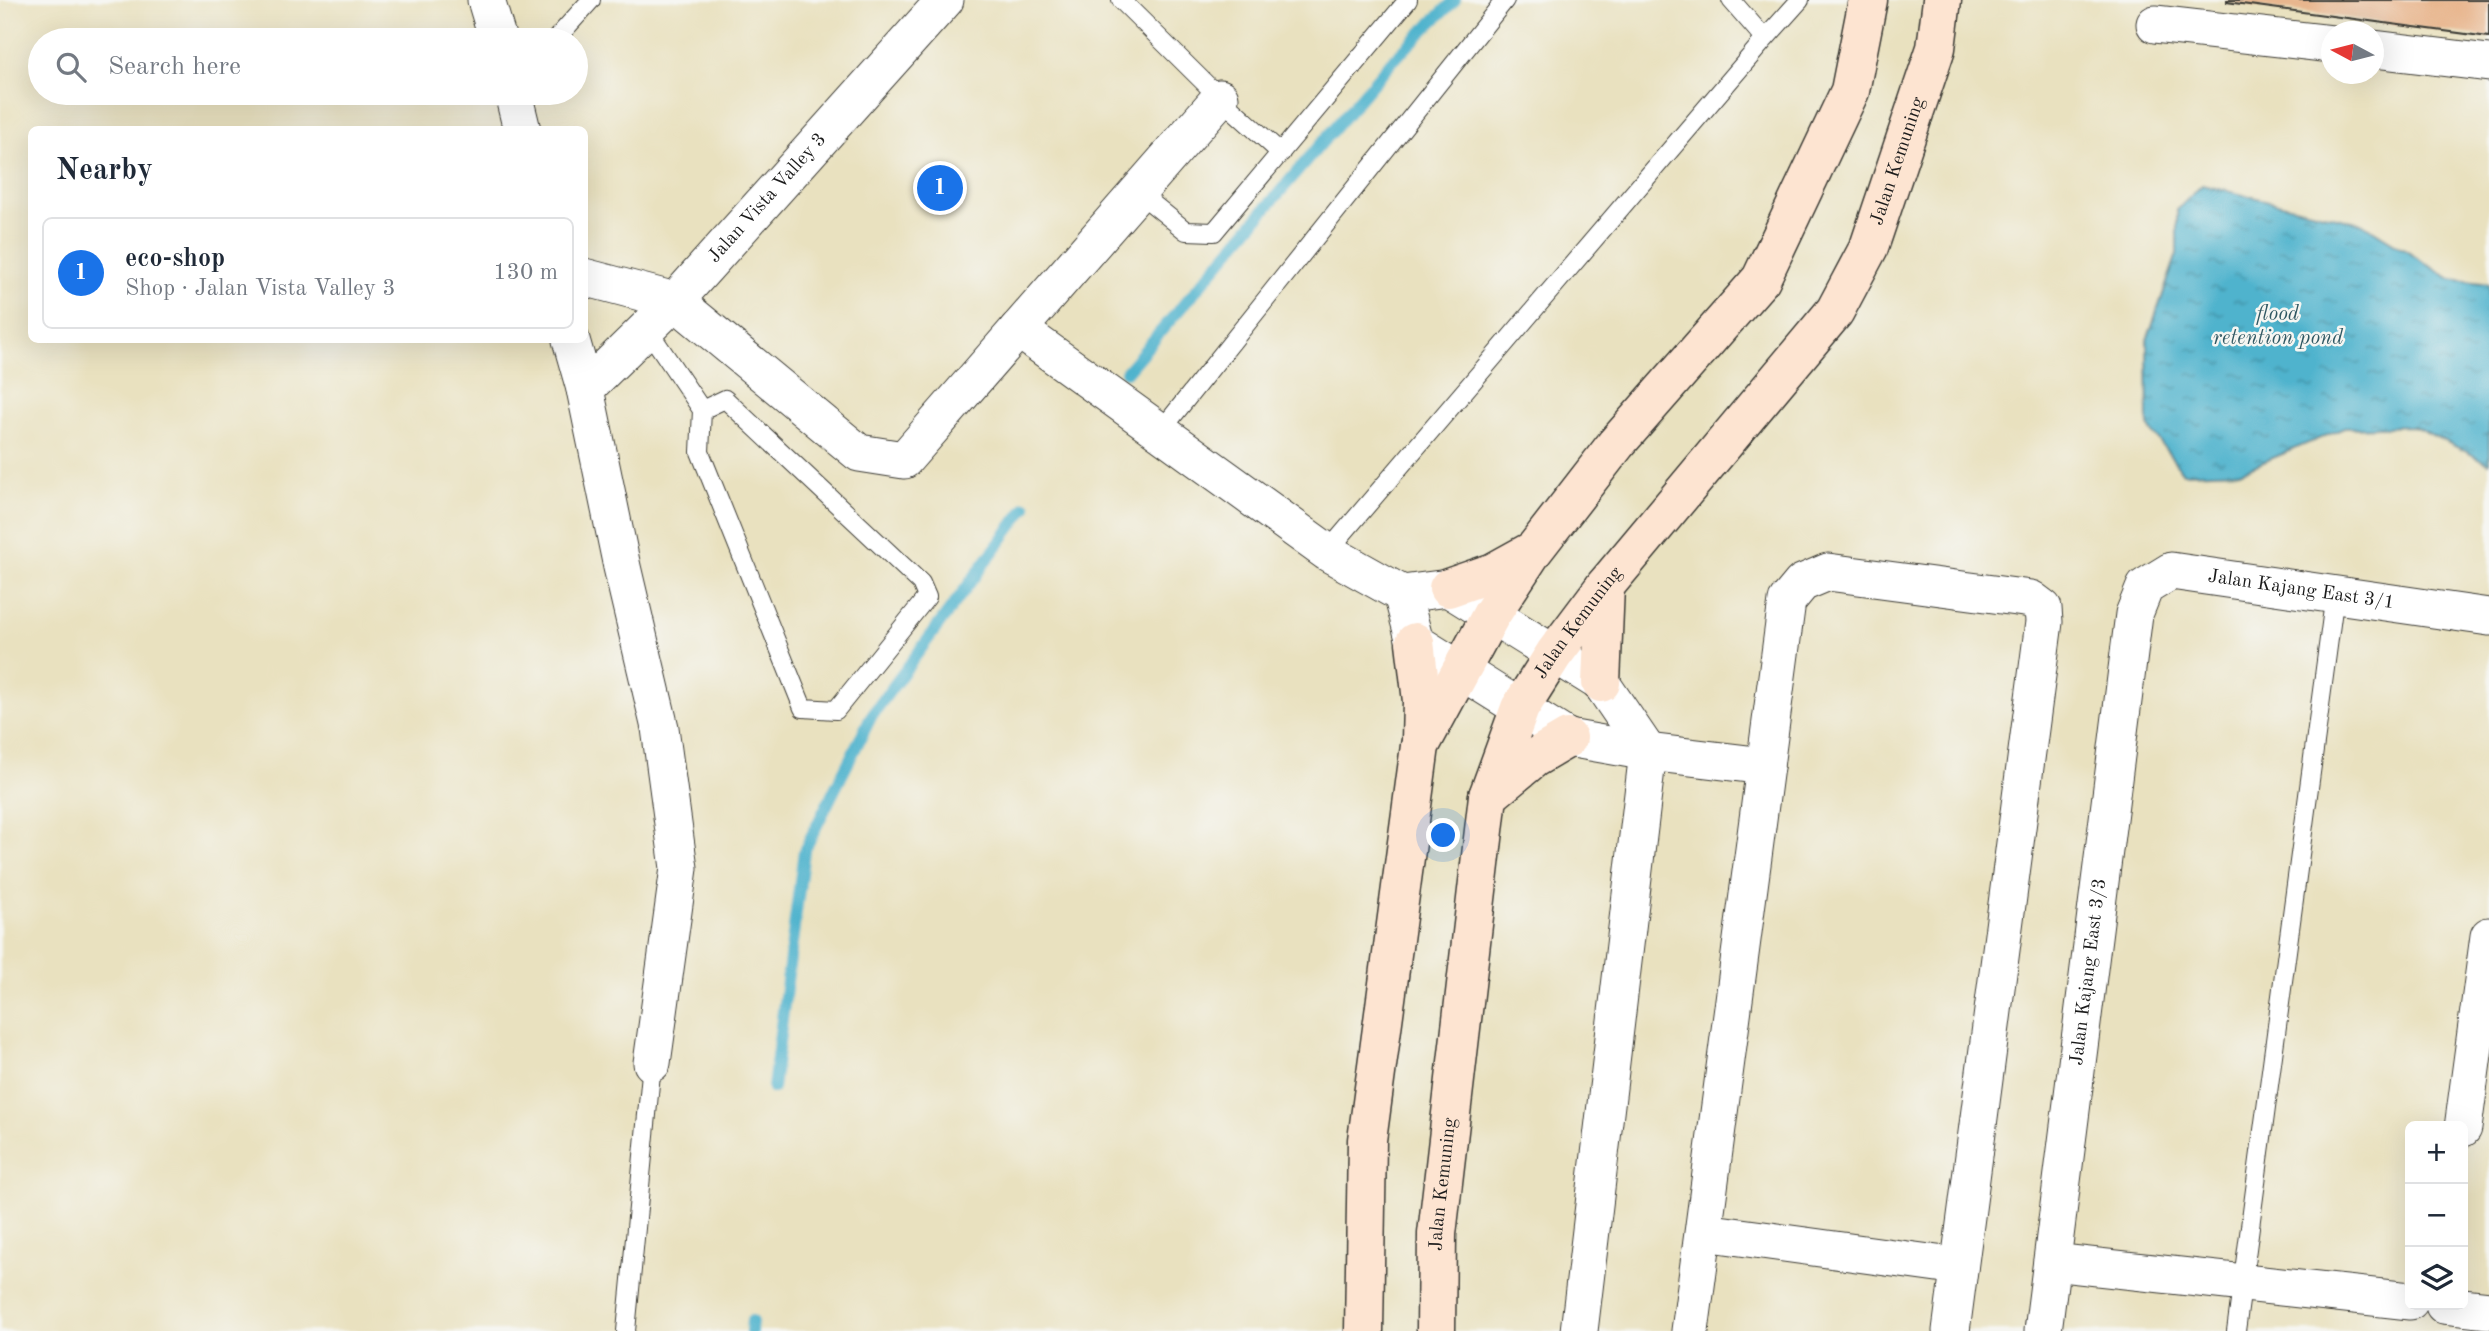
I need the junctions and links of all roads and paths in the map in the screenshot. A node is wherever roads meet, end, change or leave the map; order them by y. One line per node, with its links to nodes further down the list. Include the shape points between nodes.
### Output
1 (486, 0): 12 (street)
2 (591, 0): 13 (lane)
3 (945, 0): 24 (street, Jalan Vista Valley 3)
4 (1121, 0): 18 (lane)
5 (1408, 0): 21 (lane)
6 (1505, 0): 30 (lane)
7 (1731, 0): 14 (lane)
8 (1800, 0): 14 (lane)
9 (1868, 0): 31 (street, via 1850,91 1760,279 1616,444)
10 (1942, 0): 33 (street, Jalan Kemuning, via 1936,48 1869,247 1835,311)
11 (2155, 24): 15 (street)
12 (494, 28)
13 (566, 28)
14 (1765, 39): 32 (lane)
15 (2321, 43)
16 (2384, 50): 17 (street)
17 (2489, 63)
18 (1220, 98): 21 (lane); 22 (street)
19 (516, 105): 20 (street)
20 (521, 126)
21 (1281, 153): 22 (lane, via 1214,232 1186,231)
22 (1138, 192): 25 (street)
23 (588, 278): 24 (street)
24 (675, 301): 25 (street, via 859,453 904,460); 26 (street, Jalan Vista Valley 3)
25 (1018, 329): 30 (street)
26 (648, 330): 28 (street, Jalan Vista Valley 3); 29 (lane)
27 (572, 343): 28 (street)
28 (584, 389): 51 (street, via 660,728 679,868)
29 (702, 410): 29 (lane, via 700,452 803,708 836,710 927,597 921,583 725,400)
30 (1160, 432): 32 (street)
31 (1532, 551): 34 (street, via 1494,572); 38 (street)
32 (1327, 552): 35 (street)
33 (1605, 586): 41 (street, Jalan Kemuning); 43 (street)
34 (1448, 588): 35 (street); 38 (street)
35 (1402, 594): 40 (street)
36 (2334, 594): 37 (street, Jalan Kajang East 3/1, via 2171,571 2145,587); 39 (street, Jalan Kajang East 3/1); 56 (lane)
37 (2134, 614): 54 (street, Jalan Kajang East 3/3)
38 (1491, 615): 41 (street); 42 (street)
39 (2489, 617)
40 (1415, 642): 42 (street); 46 (street, via 1422,701)
41 (1554, 654): 43 (street); 44 (street, Jalan Kemuning)
42 (1460, 670): 44 (street); 46 (street)
43 (1601, 684): 47 (street)
44 (1520, 708): 45 (street); 49 (street, Jalan Kemuning)
45 (1568, 738): 47 (street); 49 (street, via 1534,758)
46 (1420, 746): 62 (street, via 1367,1140)
47 (1648, 752): 48 (street); 64 (street)
48 (1765, 766): 53 (street); 55 (street, via 1787,601 1802,583 1828,572 2031,599 2043,608)
49 (1488, 796): 63 (street, Jalan Kemuning, via 1437,1234)
50 (2489, 936): 52 (street)
51 (652, 1063): 61 (lane)
52 (2464, 1121)
53 (1704, 1232): 55 (street); 65 (street)
54 (2052, 1262): 56 (street); 67 (street, Jalan Kajang East 3/3)
55 (1959, 1266): 66 (street)
56 (2242, 1283): 57 (street); 68 (lane)
57 (2405, 1300)
58 (2468, 1308): 60 (street)
59 (2438, 1310): 69 (street)
60 (2489, 1310)
61 (625, 1331)
62 (1364, 1331)
63 (1436, 1331)
64 (1579, 1331)
65 (1690, 1331)
66 (1951, 1331)
67 (2043, 1331)
68 (2236, 1331)
69 (2436, 1331)

